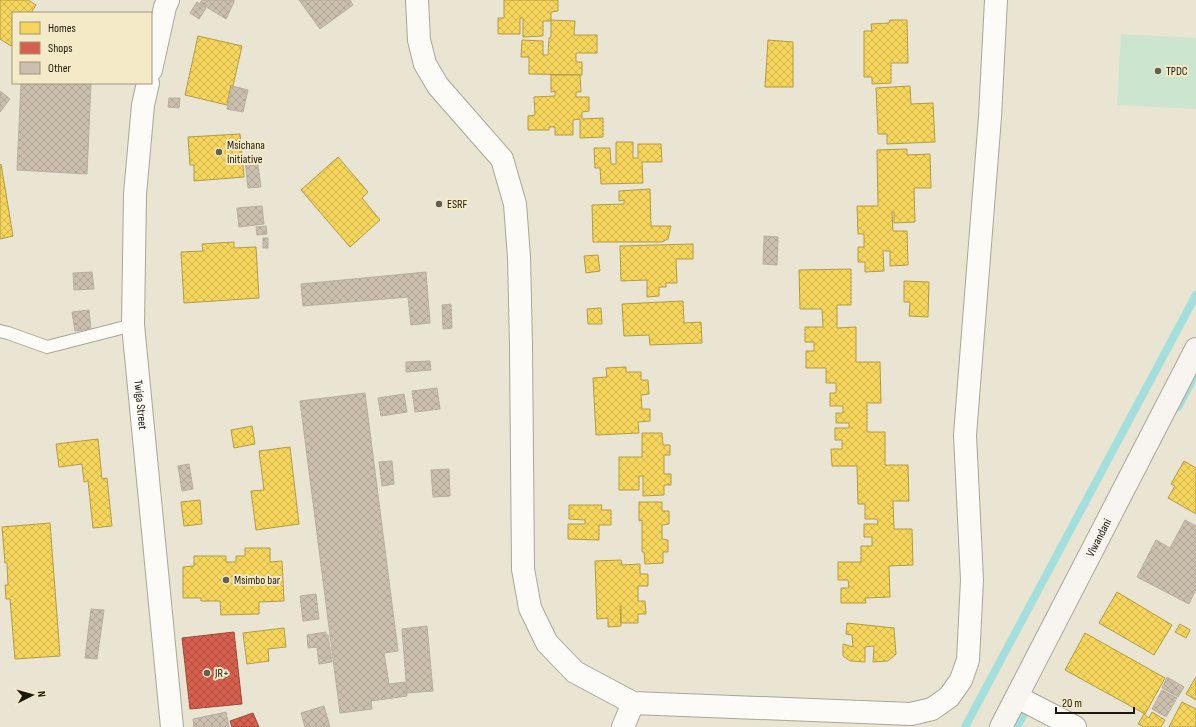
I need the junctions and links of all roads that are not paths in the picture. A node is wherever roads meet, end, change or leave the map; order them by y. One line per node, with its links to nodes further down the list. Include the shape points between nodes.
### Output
1 (168, 0): 4 (street)
2 (417, 0): 10 (street, via 419,40 425,64 438,86 502,159 515,204 521,331 523,569 530,608 547,644 575,672)
3 (996, 0): 10 (street, via 990,117 965,435 972,580 968,660 962,680 949,697 932,708 912,714)
4 (152, 66)
5 (148, 84): 6 (street, Twiga Street, via 143,104 135,194)
6 (133, 325): 7 (lane, via 47,347); 11 (street, Twiga Street)
7 (0, 331)
8 (1196, 349): 9 (street, Viwandani)
9 (1017, 696): 13 (street, Viwandani); 14 (street)
10 (633, 703): 12 (street)
11 (172, 727)
12 (623, 727)
13 (1001, 727)
14 (1075, 727)

